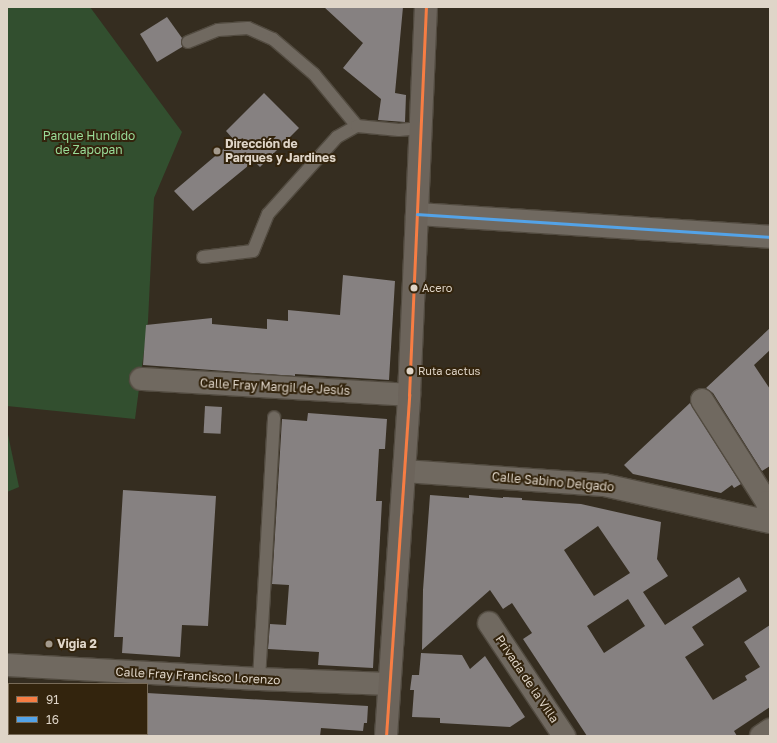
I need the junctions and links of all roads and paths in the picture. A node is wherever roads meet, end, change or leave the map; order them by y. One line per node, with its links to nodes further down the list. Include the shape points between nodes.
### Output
1 (426, 7): 4 (main road)
2 (188, 42): 3 (lane, via 218,30 248,28 273,39 314,74)
3 (357, 126): 4 (lane, via 399,130); 7 (lane, via 337,138 268,214 253,251)
4 (421, 128): 5 (main road)
5 (417, 214): 6 (street); 9 (main road)
6 (770, 237)
7 (203, 257)
8 (141, 379): 9 (street, Calle Fray Margil de Jesús)
9 (409, 395): 12 (main road)
10 (702, 400): 13 (street, via 767,502)
11 (274, 417): 17 (lane)
12 (404, 471): 14 (street, Calle Sabino Delgado, via 604,485); 18 (main road)
13 (770, 519)
14 (770, 522)
15 (489, 623): 21 (street, Privada de la Villa)
16 (7, 665): 17 (street, Calle Fray Francisco Lorenzo)
17 (259, 679): 18 (street, Calle Fray Francisco Lorenzo)
18 (389, 684): 20 (main road)
19 (770, 730): 22 (street)
20 (386, 736)
21 (564, 736)
22 (761, 736)

